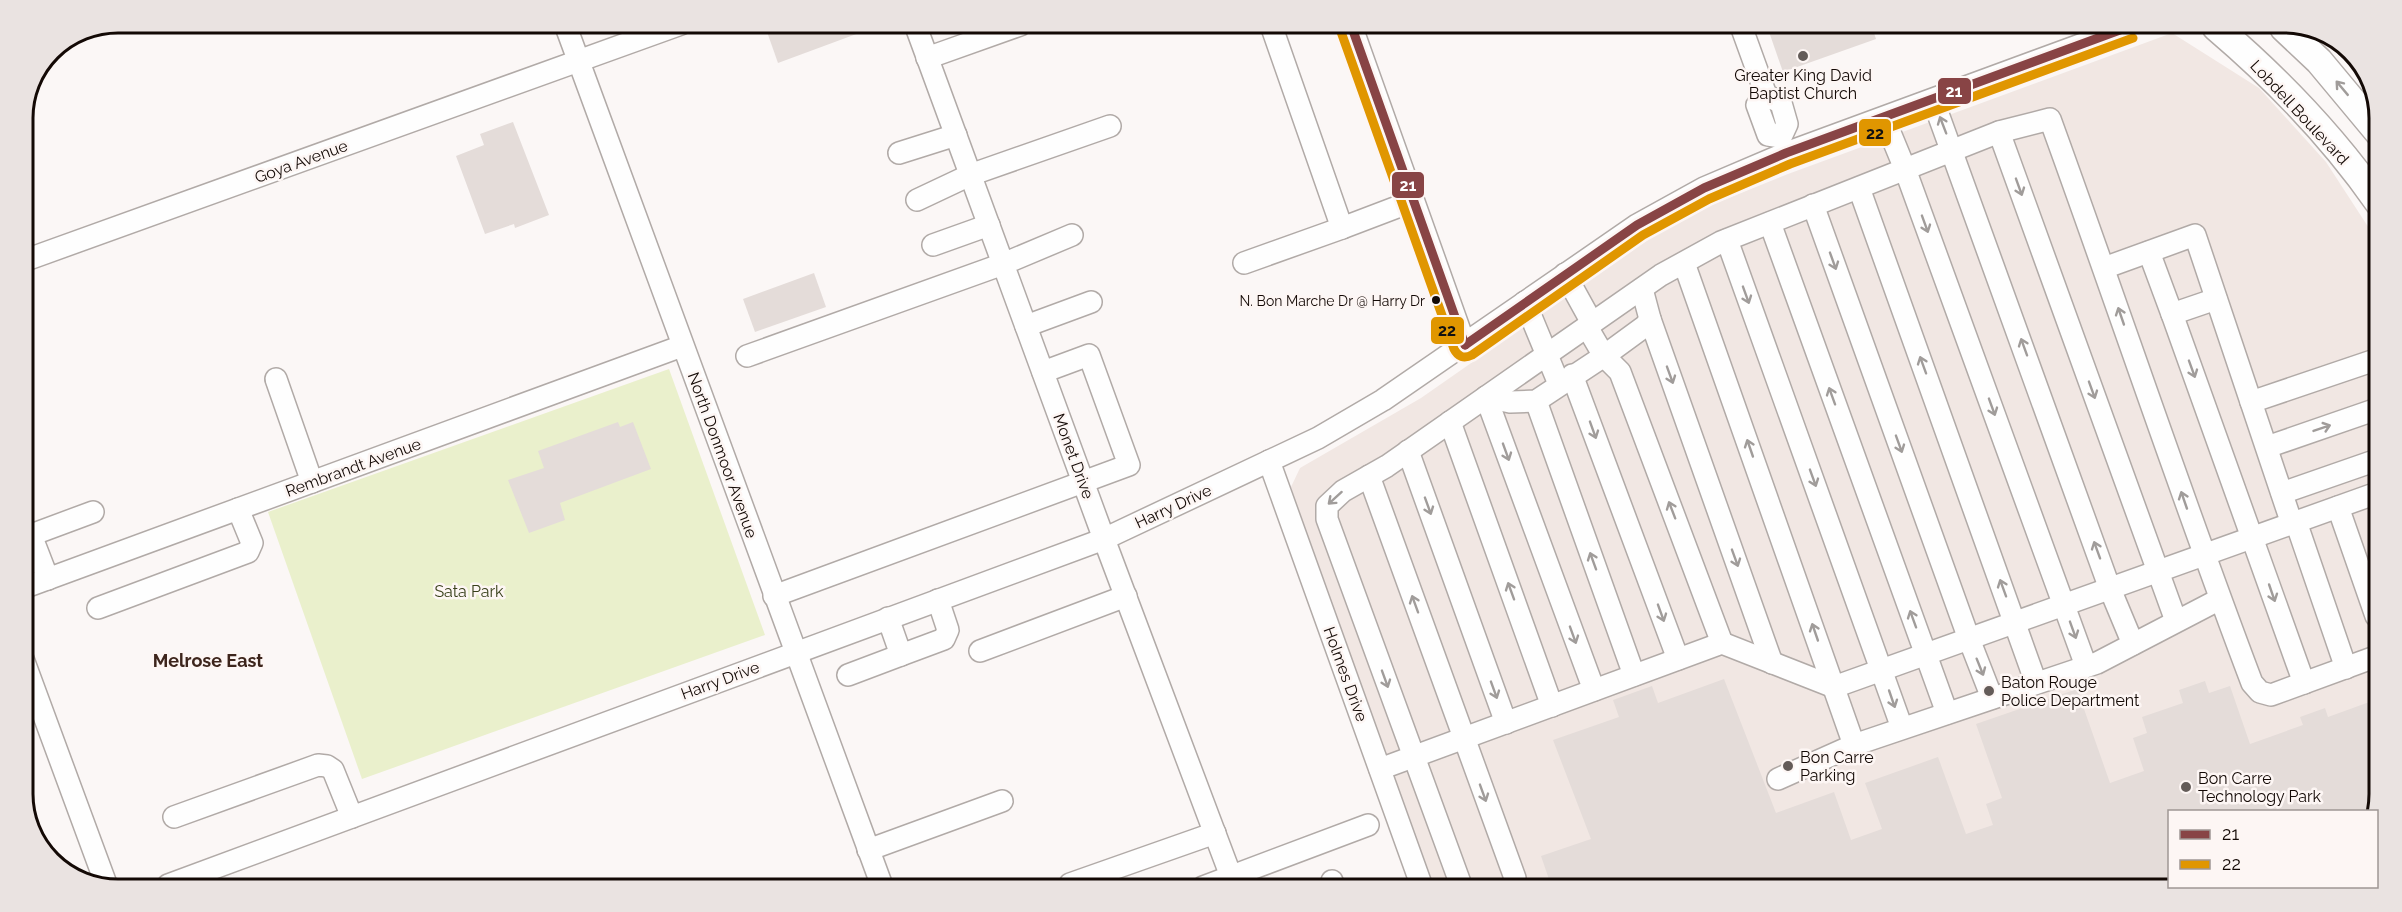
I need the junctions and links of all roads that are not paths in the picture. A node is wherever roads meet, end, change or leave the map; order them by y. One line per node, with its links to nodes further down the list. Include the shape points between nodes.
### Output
1 (568, 33): 12 (street, North Donmoor Avenue)
2 (656, 33): 12 (street, Goya Avenue)
3 (918, 33): 11 (street, Monet Drive)
4 (997, 33): 11 (street)
5 (1274, 33): 31 (street)
6 (1354, 33): 27 (street)
7 (1744, 33): 19 (street, via 1766,95 1757,105 1768,135)
8 (2113, 33): 13 (street, Harry Drive)
9 (2222, 33): 25 (main road, Lobdell Boulevard, via 2331,140)
10 (2290, 34): 15 (main road, one-way to 10, via 2319,61)
11 (927, 57): 18 (street, Monet Drive)
12 (579, 60): 36 (street, Goya Avenue); 51 (street, North Donmoor Avenue)
13 (1933, 100): 14 (street, Harry Drive); 20 (street, one-way to 13)
14 (1884, 118): 19 (street, Harry Drive); 22 (street)
15 (2369, 121)
16 (1110, 126): 23 (street)
17 (1999, 132): 20 (street); 40 (street, via 2050,119); 82 (street, one-way to 82)
18 (956, 135): 21 (street); 23 (street, Monet Drive)
19 (1784, 145): 41 (street, Harry Drive, via 1675,203)
20 (1953, 151): 22 (street); 85 (street, one-way to 20)
21 (899, 153)
22 (1905, 169): 24 (street); 91 (street, one-way to 91)
23 (970, 174): 26 (street); 30 (street, Monet Drive)
24 (1859, 188): 28 (street); 95 (street, one-way to 24)
25 (2369, 189)
26 (916, 200)
27 (1413, 201): 31 (street); 50 (street)
28 (1814, 206): 29 (street); 96 (street, one-way to 96)
29 (1770, 222): 33 (street); 101 (street, one-way to 29)
30 (989, 225): 34 (street); 39 (street, Monet Drive)
31 (1342, 228): 37 (street)
32 (1072, 235): 39 (street)
33 (1726, 240): 38 (street); 108 (street, one-way to 108)
34 (933, 245)
35 (2149, 252): 40 (street); 43 (street, via 2194,235); 46 (street)
36 (33, 257)
37 (1244, 262)
38 (1684, 263): 42 (street); 114 (street, one-way to 38)
39 (1003, 264): 49 (street, Monet Drive); 53 (street)
40 (2104, 268): 81 (street, one-way to 40)
41 (1565, 274): 45 (street, Harry Drive); 48 (street)
42 (1642, 289): 47 (street); 48 (street)
43 (2217, 299): 46 (street); 61 (street)
44 (1091, 302): 49 (street)
45 (1525, 302): 50 (street, Harry Drive); 52 (street)
46 (2172, 314): 79 (street, one-way to 79)
47 (1650, 319): 54 (street); 105 (street, one-way to 105)
48 (1589, 325): 52 (street); 54 (street)
49 (1026, 326): 56 (street, Monet Drive)
50 (1465, 345): 66 (street, Harry Drive, via 1383,400)
51 (682, 346): 69 (street, Rembrandt Avenue); 86 (street, North Donmoor Avenue)
52 (1546, 355): 58 (street); 59 (street)
53 (747, 356)
54 (1604, 356): 58 (street); 97 (street, one-way to 54, via 1620,372)
55 (2369, 362): 61 (street)
56 (1043, 372): 70 (street, Monet Drive); 70 (street, via 1089,355 1129,465)
57 (276, 379): 69 (street)
58 (1566, 379): 60 (street); 103 (street, one-way to 103)
59 (1486, 397): 60 (street, via 1510,402); 63 (street); 115 (street, one-way to 115)
60 (1536, 400): 110 (street, one-way to 60)
61 (2251, 402): 64 (street)
62 (2369, 412): 64 (street, one-way to 62)
63 (1450, 422): 65 (street); 117 (street, one-way to 63)
64 (2266, 447): 71 (street)
65 (1408, 451): 68 (street); 119 (street, one-way to 119)
66 (1269, 461): 78 (street, Harry Drive); 124 (street, Holmes Drive)
67 (2369, 463): 71 (street)
68 (1369, 476): 121 (street, one-way to 68); 123 (street, one-way to 123, via 1327,506 1327,519)
69 (312, 482): 74 (street, Rembrandt Avenue)
70 (1083, 482): 78 (street, Monet Drive); 86 (street)
71 (2282, 493): 76 (street)
72 (2369, 496): 73 (street)
73 (2338, 507): 76 (street); 88 (street)
74 (238, 509): 83 (street, Rembrandt Avenue); 92 (street, via 252,543 248,552)
75 (93, 512): 77 (street)
76 (2294, 523): 79 (street); 107 (street)
77 (33, 534)
78 (1104, 538): 87 (street, Monet Drive); 90 (street, Harry Drive)
79 (2252, 538): 81 (street); 112 (street, one-way to 112)
80 (33, 548): 83 (street)
81 (2203, 555): 82 (street); 89 (street)
82 (2158, 571): 85 (street); 94 (street)
83 (48, 579): 84 (street, Rembrandt Avenue)
84 (33, 584)
85 (2110, 589): 91 (street); 98 (street)
86 (774, 596): 100 (street, North Donmoor Avenue)
87 (1126, 596): 99 (street); 130 (street, Monet Drive)
88 (2369, 596)
89 (2220, 599): 94 (street); 112 (street, via 2252,683 2260,692 2271,695)
90 (938, 600): 93 (street, Harry Drive); 102 (street, via 948,630 944,639)
91 (2064, 605): 95 (street); 106 (street, one-way to 106)
92 (98, 608)
93 (888, 618): 100 (street, Harry Drive); 102 (street)
94 (2176, 621): 98 (street)
95 (2015, 622): 96 (street); 111 (street)
96 (1969, 639): 101 (street); 116 (street, one-way to 116)
97 (1722, 643): 103 (street); 105 (street)
98 (2133, 644): 106 (street)
99 (980, 651)
100 (796, 652): 128 (street, Harry Drive); 131 (street, North Donmoor Avenue)
101 (1925, 654): 108 (street); 118 (street)
102 (901, 655): 109 (street)
103 (1678, 659): 110 (street)
104 (2369, 660): 107 (street)
105 (1772, 663): 114 (street)
106 (2086, 666): 111 (street)
107 (2346, 668): 112 (street)
108 (1882, 670): 114 (street); 120 (street, one-way to 120)
109 (848, 675)
110 (1634, 675): 115 (street)
111 (2036, 683): 116 (street)
112 (2304, 683)
113 (33, 686): 132 (street)
114 (1834, 687): 122 (street)
115 (1594, 690): 117 (street)
116 (1992, 698): 118 (street)
117 (1552, 706): 119 (street)
118 (1947, 713): 120 (street)
119 (1506, 723): 121 (street)
120 (1902, 728): 122 (street)
121 (1463, 738): 123 (street); 140 (street, one-way to 140)
122 (1854, 745): 125 (street)
123 (1413, 756): 124 (street); 139 (street)
124 (1380, 769): 138 (street, Holmes Drive)
125 (1778, 779)
126 (1002, 801): 131 (street)
127 (174, 817): 128 (street, via 318,765 333,770)
128 (352, 818): 133 (street, Harry Drive)
129 (1368, 825): 137 (street)
130 (1215, 833): 135 (street); 136 (street, Monet Drive)
131 (868, 850): 134 (street, North Donmoor Avenue)
132 (104, 877)
133 (184, 879)
134 (879, 879)
135 (1084, 879)
136 (1232, 879)
137 (1240, 879)
138 (1419, 879)
139 (1459, 879)
140 (1515, 879)

